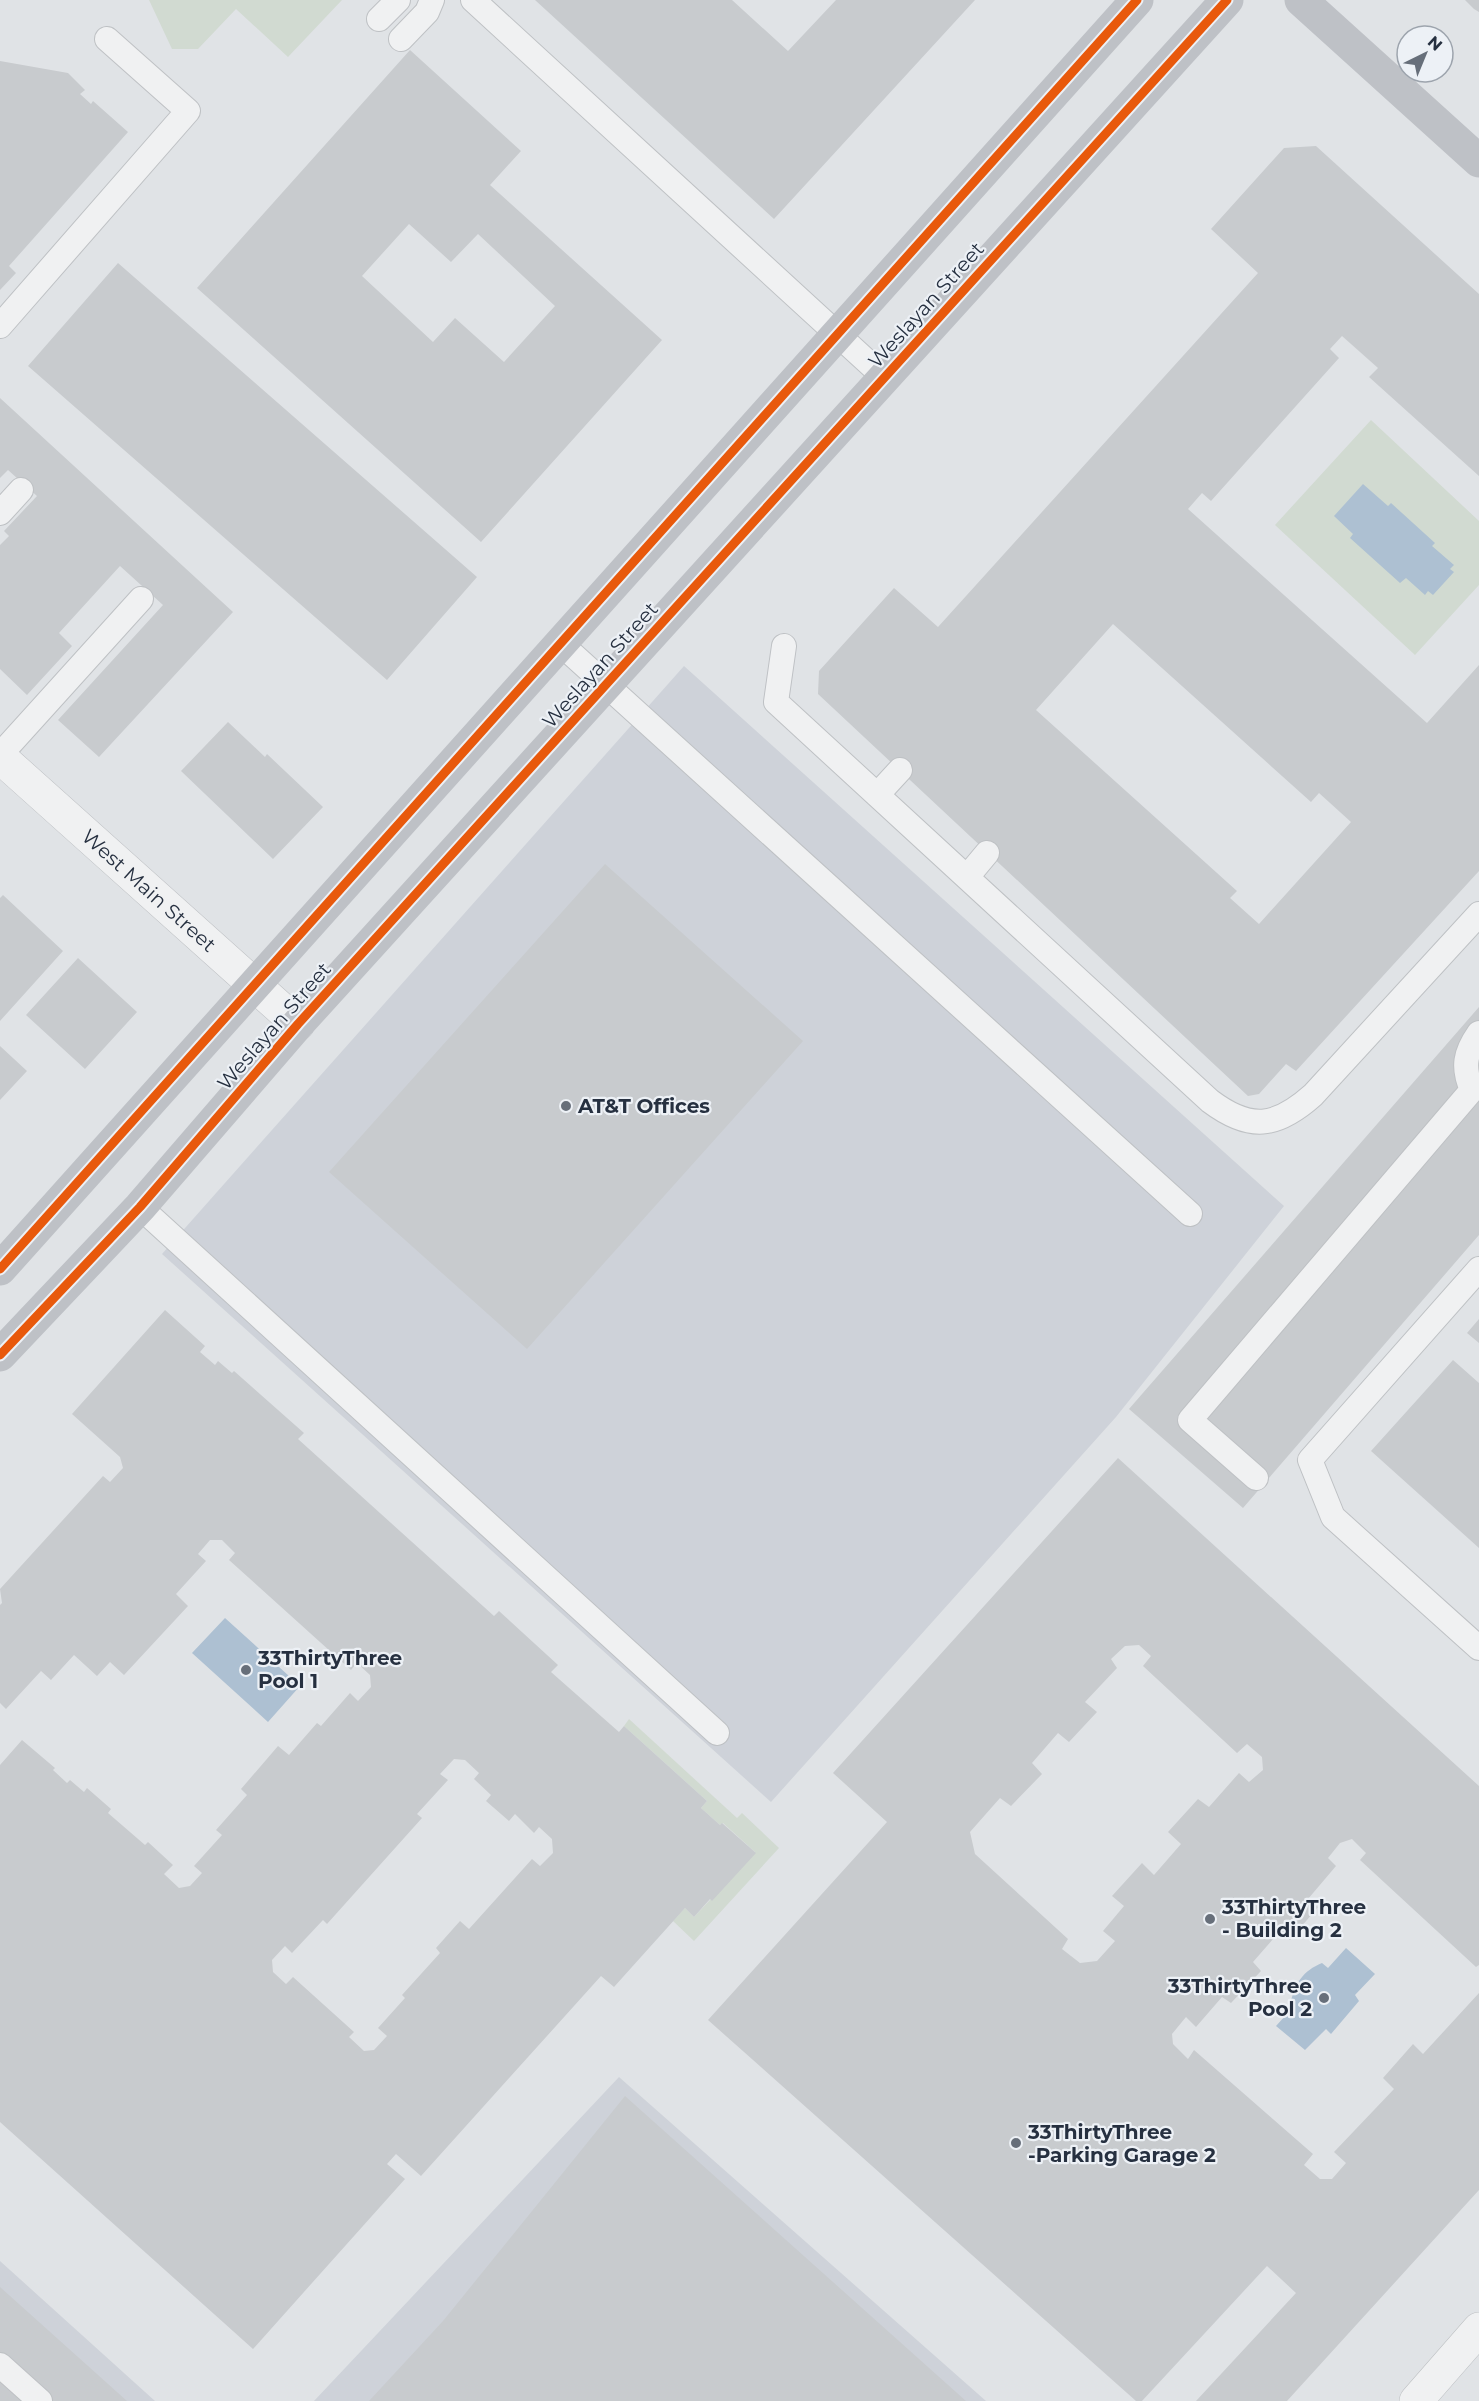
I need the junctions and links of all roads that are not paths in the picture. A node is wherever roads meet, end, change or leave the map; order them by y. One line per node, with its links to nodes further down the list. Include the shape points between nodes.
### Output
1 (398, 0): 7 (lane)
2 (432, 0): 9 (lane, via 427,12)
3 (473, 0): 12 (lane)
4 (1137, 0): 12 (main road, Weslayan Street)
5 (1227, 0): 13 (main road, Weslayan Street)
6 (1301, 0): 10 (main road)
7 (379, 20)
8 (107, 39): 11 (lane, via 188,111)
9 (401, 39)
10 (1479, 161)
11 (0, 326)
12 (838, 334): 13 (lane); 17 (main road, Weslayan Street)
13 (884, 377): 19 (main road, Weslayan Street)
14 (21, 490): 15 (lane)
15 (0, 513)
16 (141, 599): 20 (lane)
17 (561, 644): 19 (lane); 26 (main road, Weslayan Street)
18 (784, 645): 22 (lane, via 776,702)
19 (606, 684): 27 (main road, Weslayan Street); 30 (lane)
20 (0, 756): 26 (street, West Main Street)
21 (900, 770): 22 (lane)
22 (877, 795): 24 (lane)
23 (987, 853): 24 (lane)
24 (967, 877): 25 (lane, via 1210,1101 1244,1120 1266,1122 1294,1111 1313,1095)
25 (1479, 914)
26 (254, 985): 27 (street, West Main Street); 31 (main road, Weslayan Street)
27 (298, 1024): 29 (main road, Weslayan Street)
28 (1479, 1033): 34 (lane, via 1466,1061 1466,1076 1472,1090 1190,1420)
29 (140, 1207): 33 (main road, Weslayan Street); 36 (lane)
30 (1190, 1214)
31 (0, 1269)
32 (1479, 1269): 35 (lane, via 1310,1460 1333,1517)
33 (0, 1355)
34 (1256, 1478)
35 (1479, 1648)
36 (717, 1733)
37 (1479, 2329): 40 (street)
38 (0, 2365): 39 (lane)
39 (40, 2401)
40 (1416, 2401)

